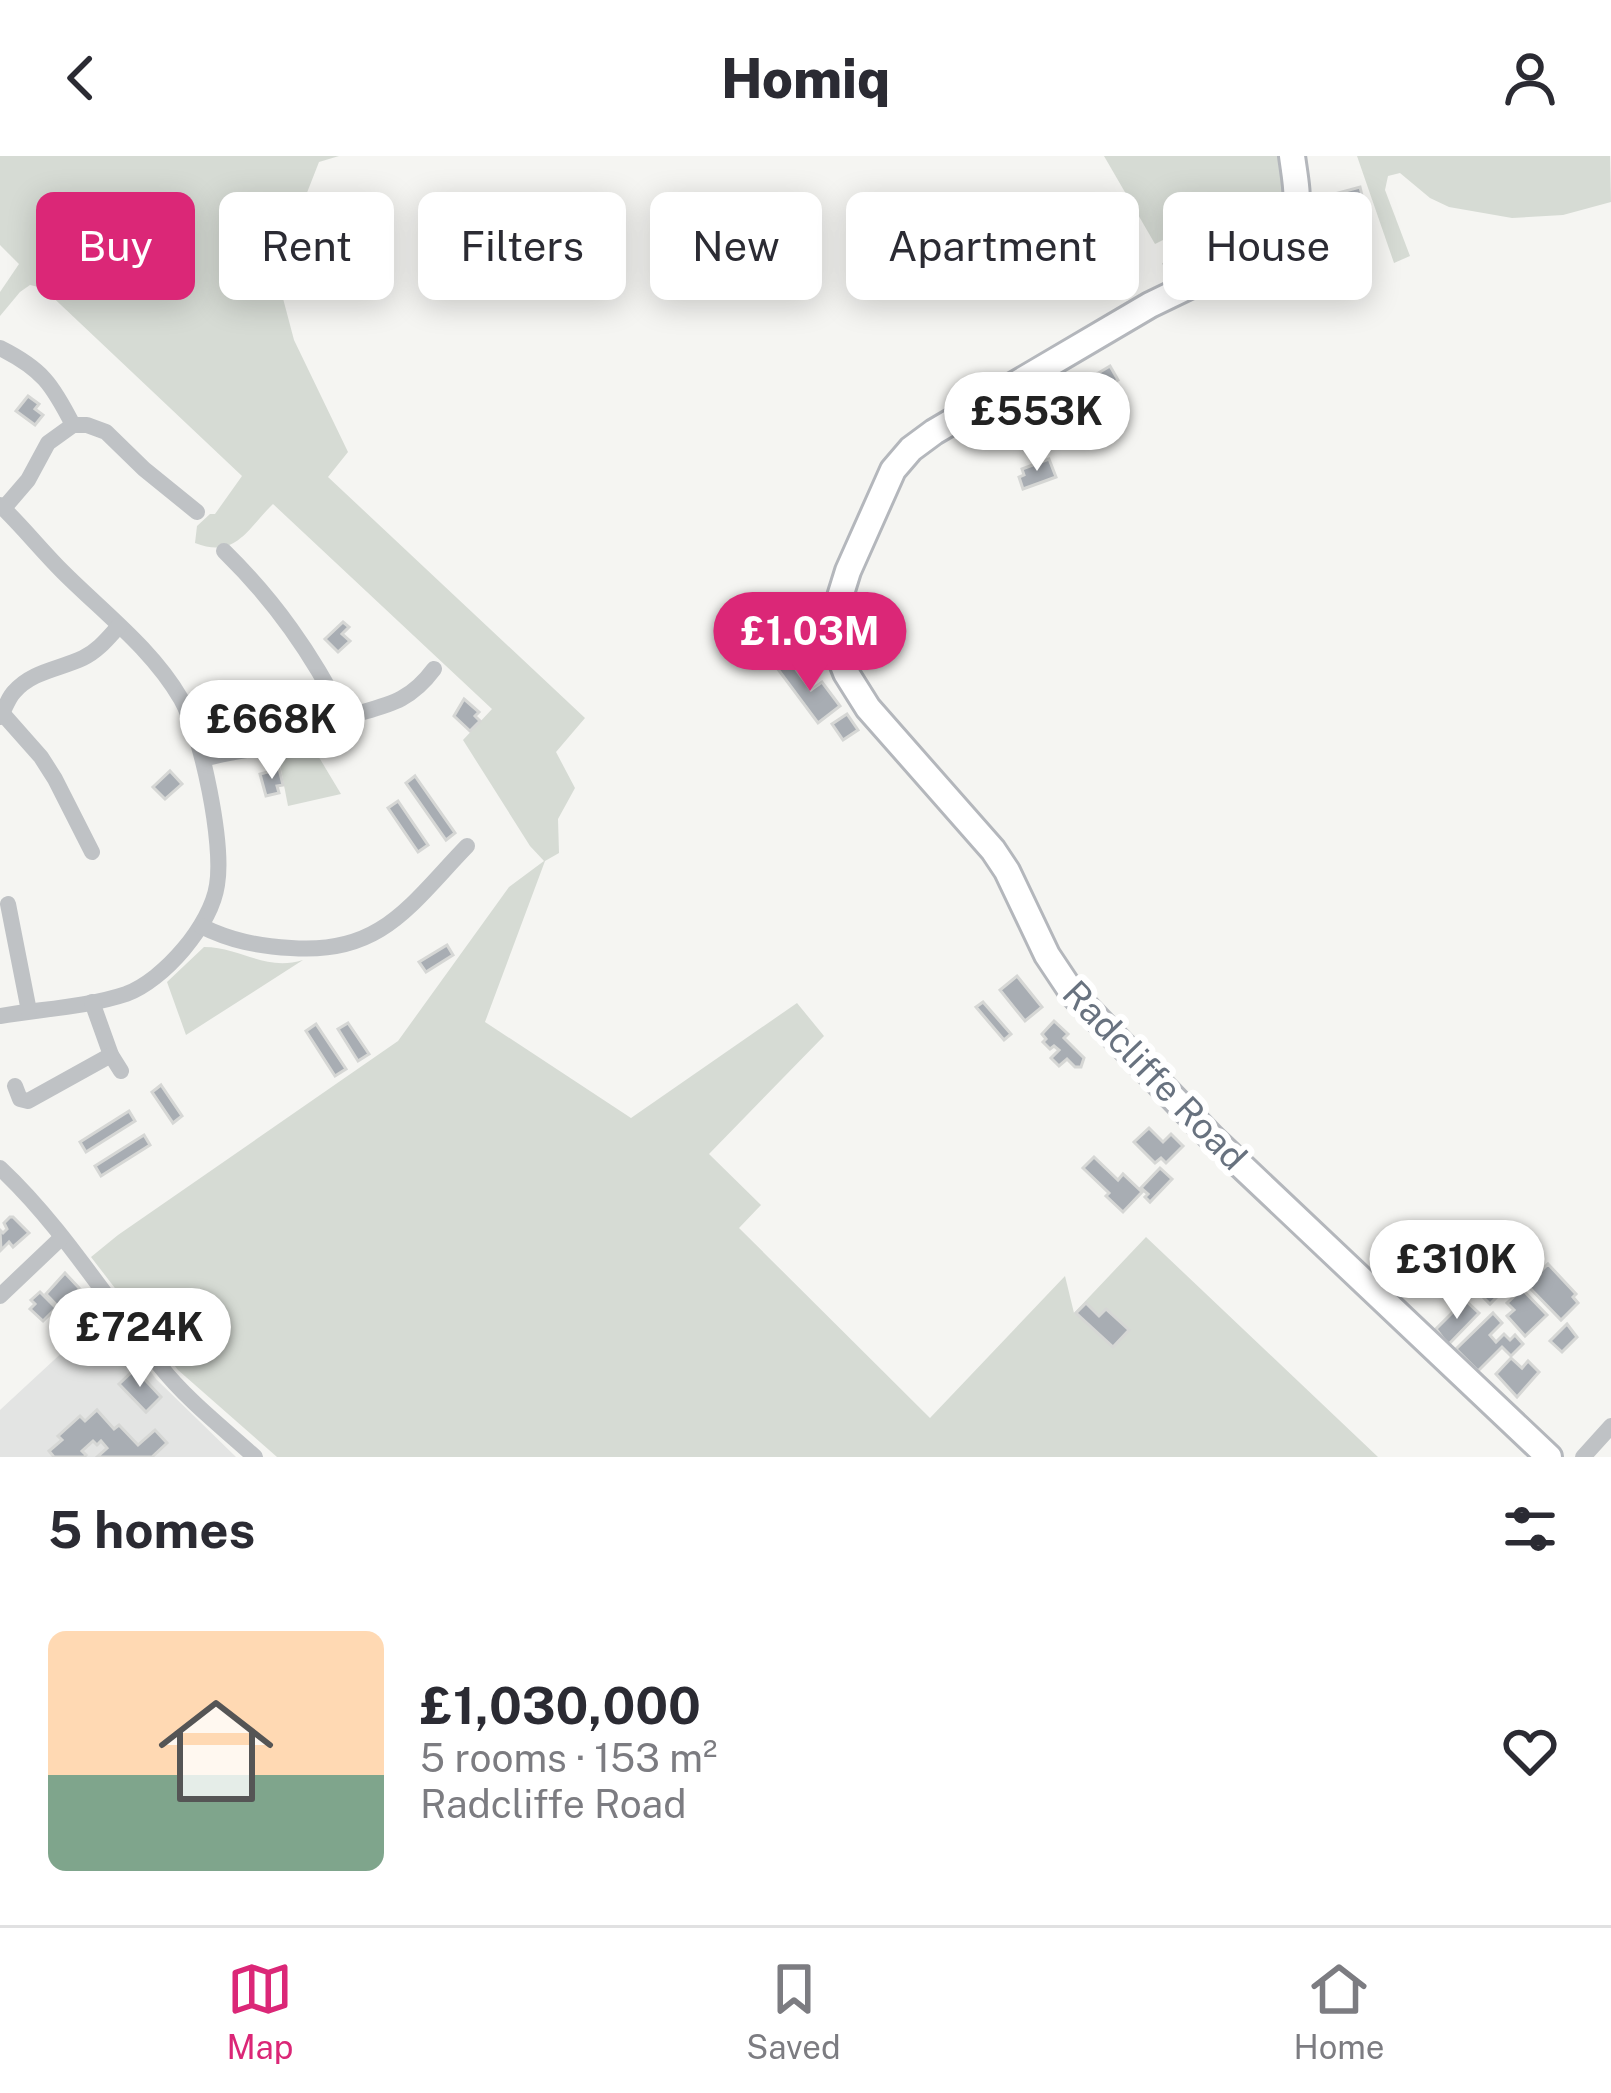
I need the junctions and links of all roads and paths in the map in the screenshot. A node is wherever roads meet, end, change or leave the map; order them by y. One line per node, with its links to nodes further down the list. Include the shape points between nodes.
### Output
1 (1292, 156): 26 (main road, Radcliffe Road, via 1297,216 1274,244 1150,305 911,449 893,470 848,571 834,642 868,708 993,850 1073,994 1212,1138)
2 (0, 348): 3 (street, via 53,387)
3 (73, 425): 4 (street, via 48,442); 5 (street, via 106,432)
4 (2, 507): 7 (street)
5 (187, 510)
6 (235, 554): 11 (street, via 302,641)
7 (119, 626): 9 (street, via 83,658); 12 (street, via 182,700)
8 (432, 678): 11 (street, via 388,706)
9 (6, 689): 10 (street)
10 (2, 716): 14 (street, via 75,808)
11 (344, 717): 12 (street, via 287,742)
12 (203, 759): 16 (street, via 219,868)
13 (466, 846): 16 (street, via 385,928 361,941 259,946)
14 (92, 852)
15 (14, 909): 18 (street)
16 (201, 926): 17 (street, via 150,981)
17 (92, 1002): 18 (street); 20 (street, via 116,1063 28,1102)
18 (29, 1011): 19 (street)
19 (0, 1016)
20 (15, 1086)
21 (0, 1168): 22 (street)
22 (61, 1238): 23 (street); 25 (street, via 163,1371)
23 (0, 1296)
24 (1611, 1426): 27 (street)
25 (255, 1457)
26 (1549, 1457)
27 (1583, 1457)

